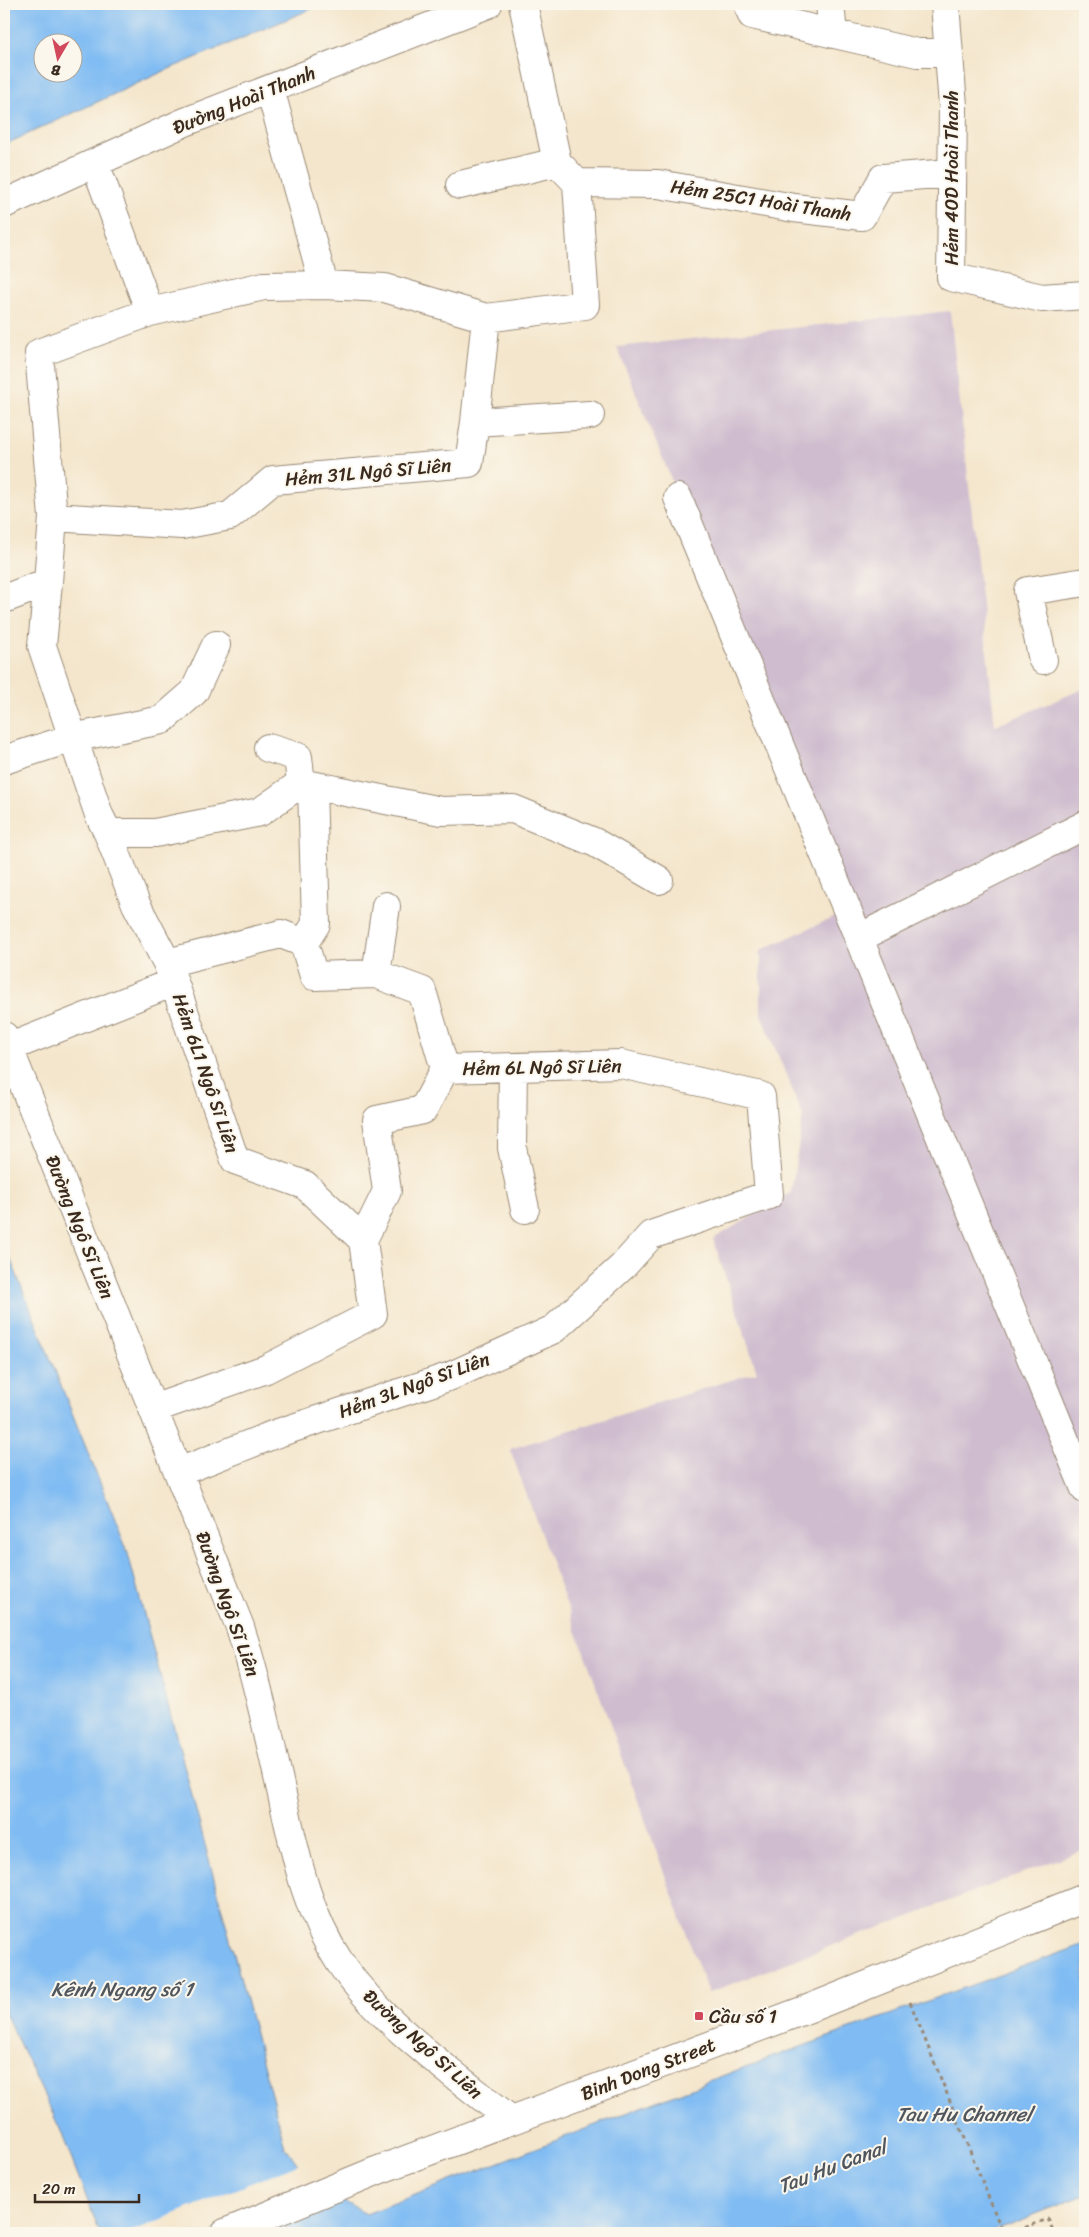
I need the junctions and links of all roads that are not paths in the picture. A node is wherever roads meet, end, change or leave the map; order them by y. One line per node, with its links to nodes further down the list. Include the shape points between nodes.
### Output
1 (488, 4): 8 (street, Đường Hoài Thanh)
2 (523, 4): 9 (street)
3 (748, 4): 6 (street, via 752,15)
4 (830, 4): 6 (street)
5 (945, 4): 7 (street, Hẻm 40D Hoài Thanh)
6 (833, 34): 7 (street, via 917,54)
7 (948, 53): 11 (street, Hẻm 40D Hoài Thanh, via 953,106)
8 (270, 89): 10 (street, Đường Hoài Thanh); 15 (street)
9 (557, 162): 12 (street); 13 (street)
10 (95, 163): 14 (street, Đường Hoài Thanh); 17 (street)
11 (952, 173): 12 (street, Hẻm 25C1 Hoài Thanh, via 882,178 862,216 794,208 658,184); 16 (street, Hẻm 40D Hoài Thanh, via 952,277 1042,298)
12 (577, 183): 18 (street, via 585,305)
13 (460, 185)
14 (4, 204)
15 (324, 285): 17 (street, via 264,286); 18 (street, via 385,288)
16 (1085, 295)
17 (150, 312): 22 (street, via 39,353)
18 (486, 318): 20 (street)
19 (590, 415): 20 (street)
20 (475, 422): 22 (street, Hẻm 31L Ngô Sĩ Liên, via 469,463 273,480 230,516 182,525)
21 (678, 498): 36 (street)
22 (53, 516): 23 (street)
23 (48, 582): 25 (street); 28 (street, via 42,646)
24 (1085, 582): 27 (street, via 1028,590)
25 (4, 599)
26 (216, 645): 28 (street, via 194,692 162,720)
27 (1043, 660)
28 (72, 738): 30 (street); 33 (street)
29 (268, 748): 31 (street, via 298,757)
30 (4, 760)
31 (306, 784): 33 (street, via 260,812 154,833); 34 (street, via 440,811 513,809 594,842); 37 (street, via 316,924)
32 (1085, 825): 36 (street)
33 (108, 833): 38 (street, via 136,904)
34 (659, 880)
35 (386, 906): 39 (street)
36 (859, 938): 48 (street)
37 (304, 942): 38 (street, via 281,934); 39 (street, via 314,976)
38 (170, 973): 40 (street); 45 (street, Hẻm 6L1 Ngô Sĩ Liên, via 235,1160 305,1185)
39 (376, 974): 42 (street, via 422,992)
40 (6, 1042): 46 (street, Đường Ngô Sĩ Liên)
41 (513, 1067): 42 (street, Hẻm 6L Ngô Sĩ Liên); 43 (street, Hẻm 6L Ngô Sĩ Liên, via 621,1064 761,1096); 44 (street, via 512,1148)
42 (445, 1069): 45 (street, Hẻm 6L Ngô Sĩ Liên, via 422,1110 377,1120 387,1191)
43 (766, 1145): 47 (street, Hẻm 3L Ngô Sĩ Liên, via 769,1195 651,1235 623,1266 554,1329 451,1376 275,1434)
44 (525, 1209)
45 (363, 1240): 46 (street, via 373,1314 266,1369)
46 (153, 1409): 47 (street, Đường Ngô Sĩ Liên)
47 (179, 1472): 50 (street, Đường Ngô Sĩ Liên, via 250,1658 304,1889 319,1925 338,1960 374,2004)
48 (1085, 1489)
49 (1085, 1898): 50 (street, Binh Dong Street, via 810,2008)
50 (510, 2120): 51 (street, Binh Dong Street)
51 (224, 2233)

